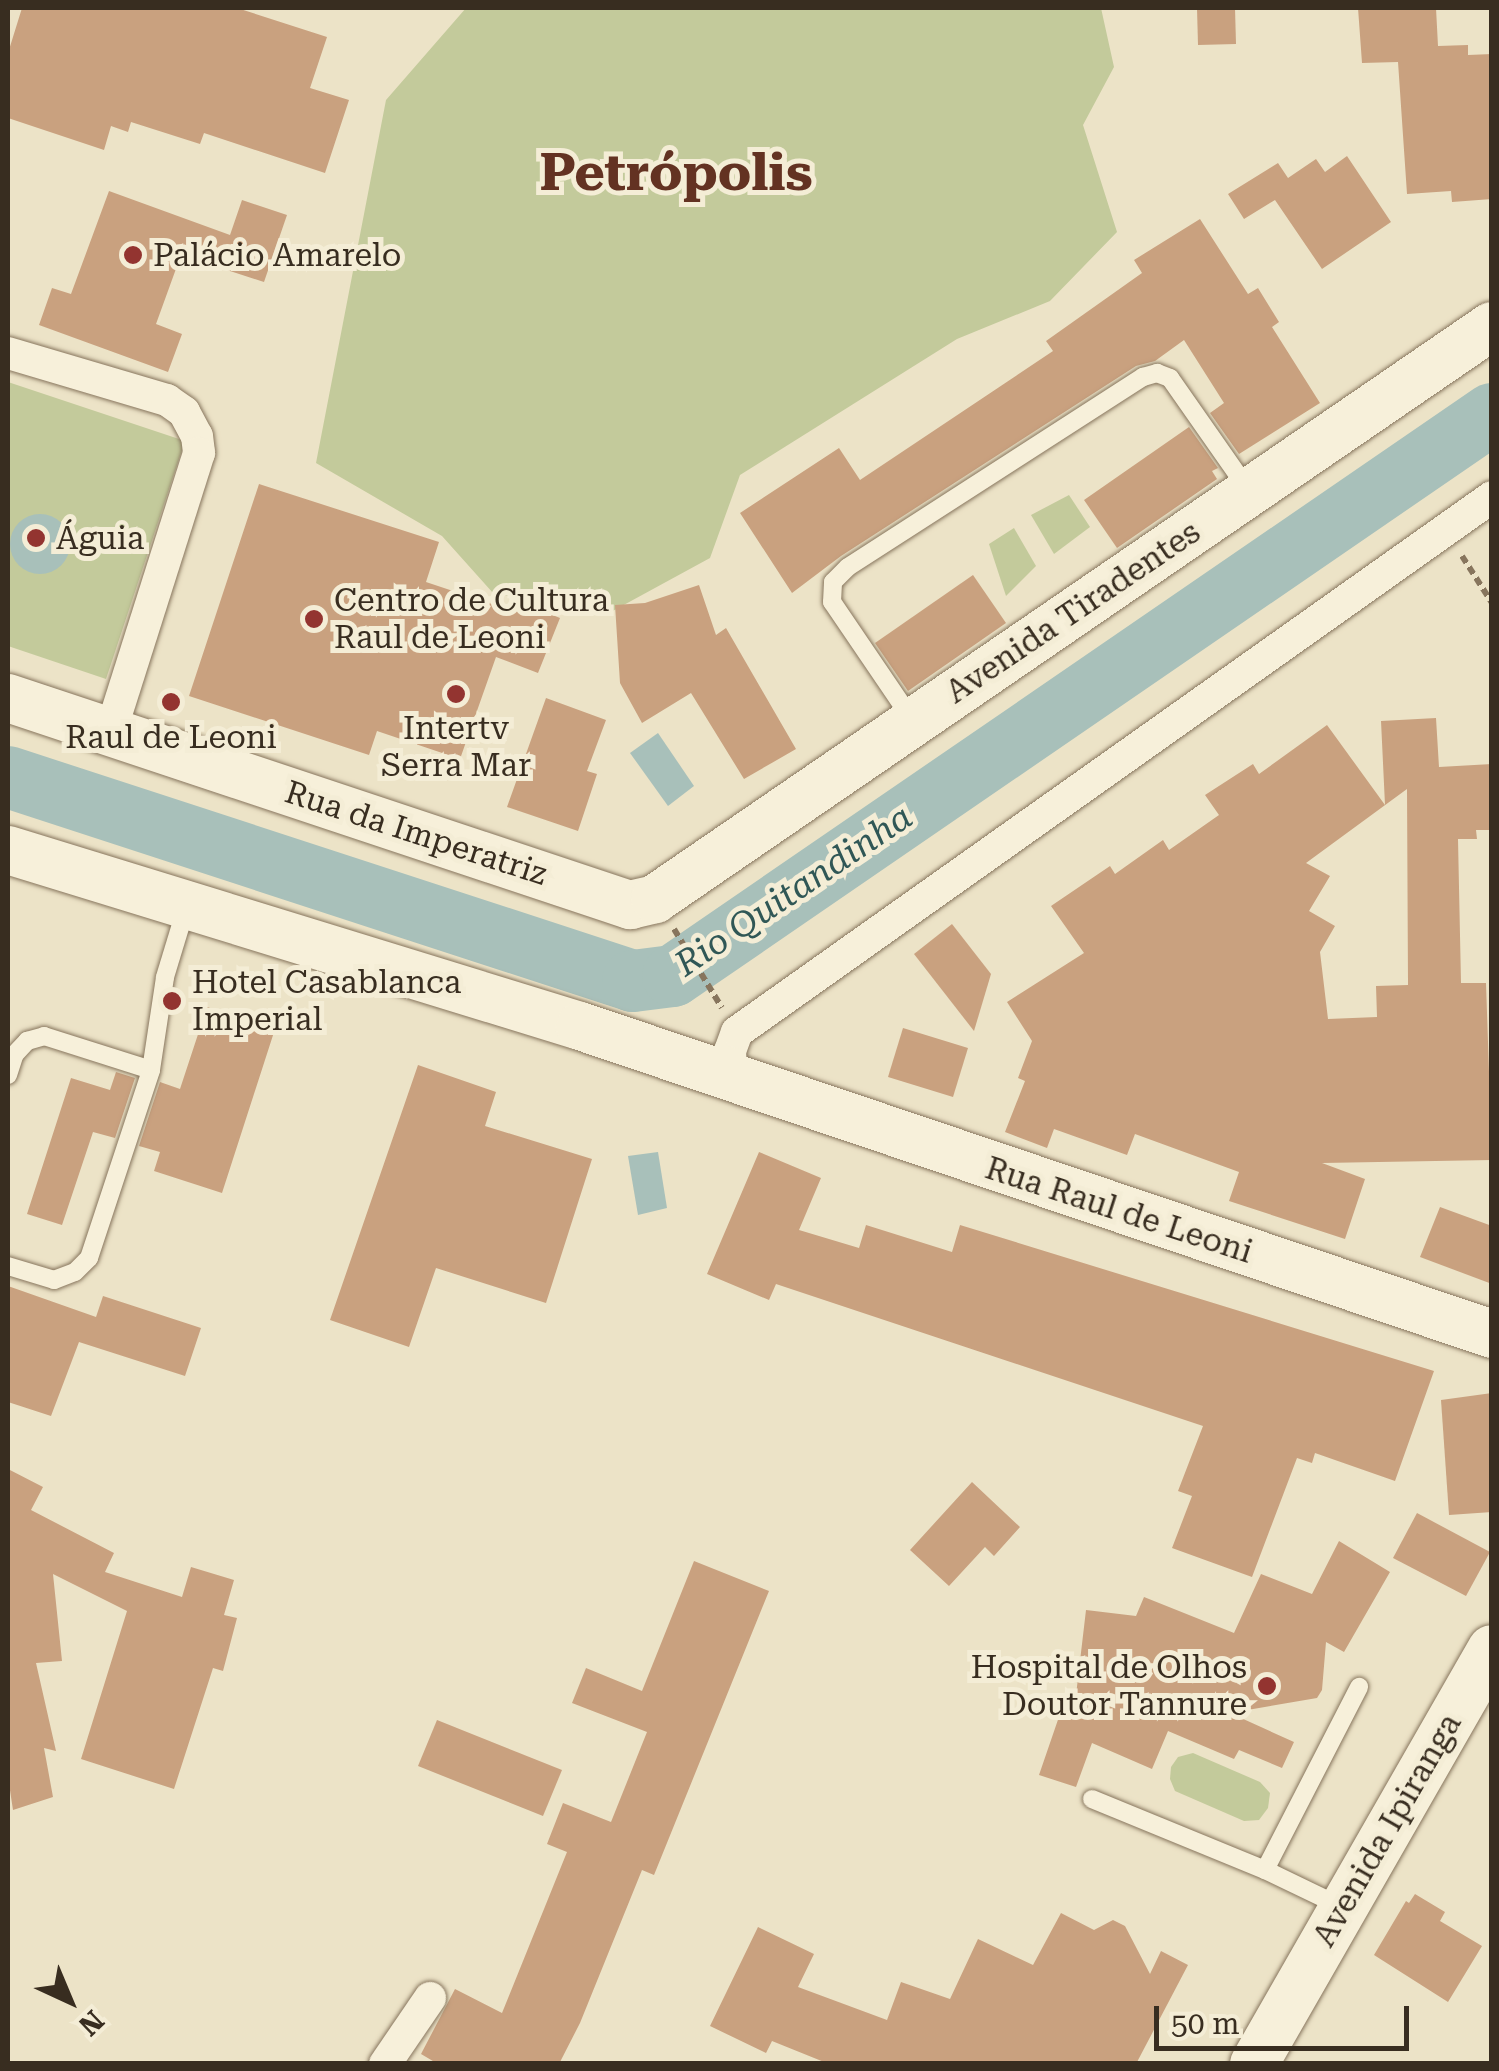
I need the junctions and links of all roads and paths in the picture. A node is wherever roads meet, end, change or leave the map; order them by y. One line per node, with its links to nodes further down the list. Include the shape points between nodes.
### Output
1 (1492, 326): 3 (main road, Avenida Tiradentes)
2 (8, 353): 9 (street, via 167,400 184,412 197,436 199,453)
3 (1249, 491): 8 (main road, Avenida Tiradentes); 8 (lane, via 1170,378 1157,372 848,567 832,582 832,602)
4 (1492, 497): 5 (street)
5 (1445, 530): 6 (path); 13 (street)
6 (1492, 603)
7 (8, 698): 9 (main road, Rua da Imperatriz)
8 (914, 722): 11 (main road, Avenida Tiradentes)
9 (111, 731): 11 (main road, Rua da Imperatriz, via 630,904)
10 (8, 850): 12 (main road)
11 (654, 898): 13 (path)
12 (187, 908): 14 (lane, via 165,977); 16 (main road, via 580,1026)
13 (736, 1032): 16 (street, via 732,1066)
14 (150, 1070): 15 (lane, via 44,1036 15,1054); 17 (lane, via 90,1258 54,1280)
15 (8, 1075)
16 (747, 1085): 18 (main road, Rua Raul de Leoni)
17 (8, 1266)
18 (1492, 1334)
19 (1492, 1649): 23 (main road, Avenida Ipiranga)
20 (1359, 1687): 22 (lane)
21 (1092, 1799): 22 (lane)
22 (1266, 1870): 23 (lane)
23 (1342, 1908): 26 (main road, Avenida Ipiranga)
24 (430, 1998): 25 (street)
25 (385, 2064)
26 (1254, 2064)

